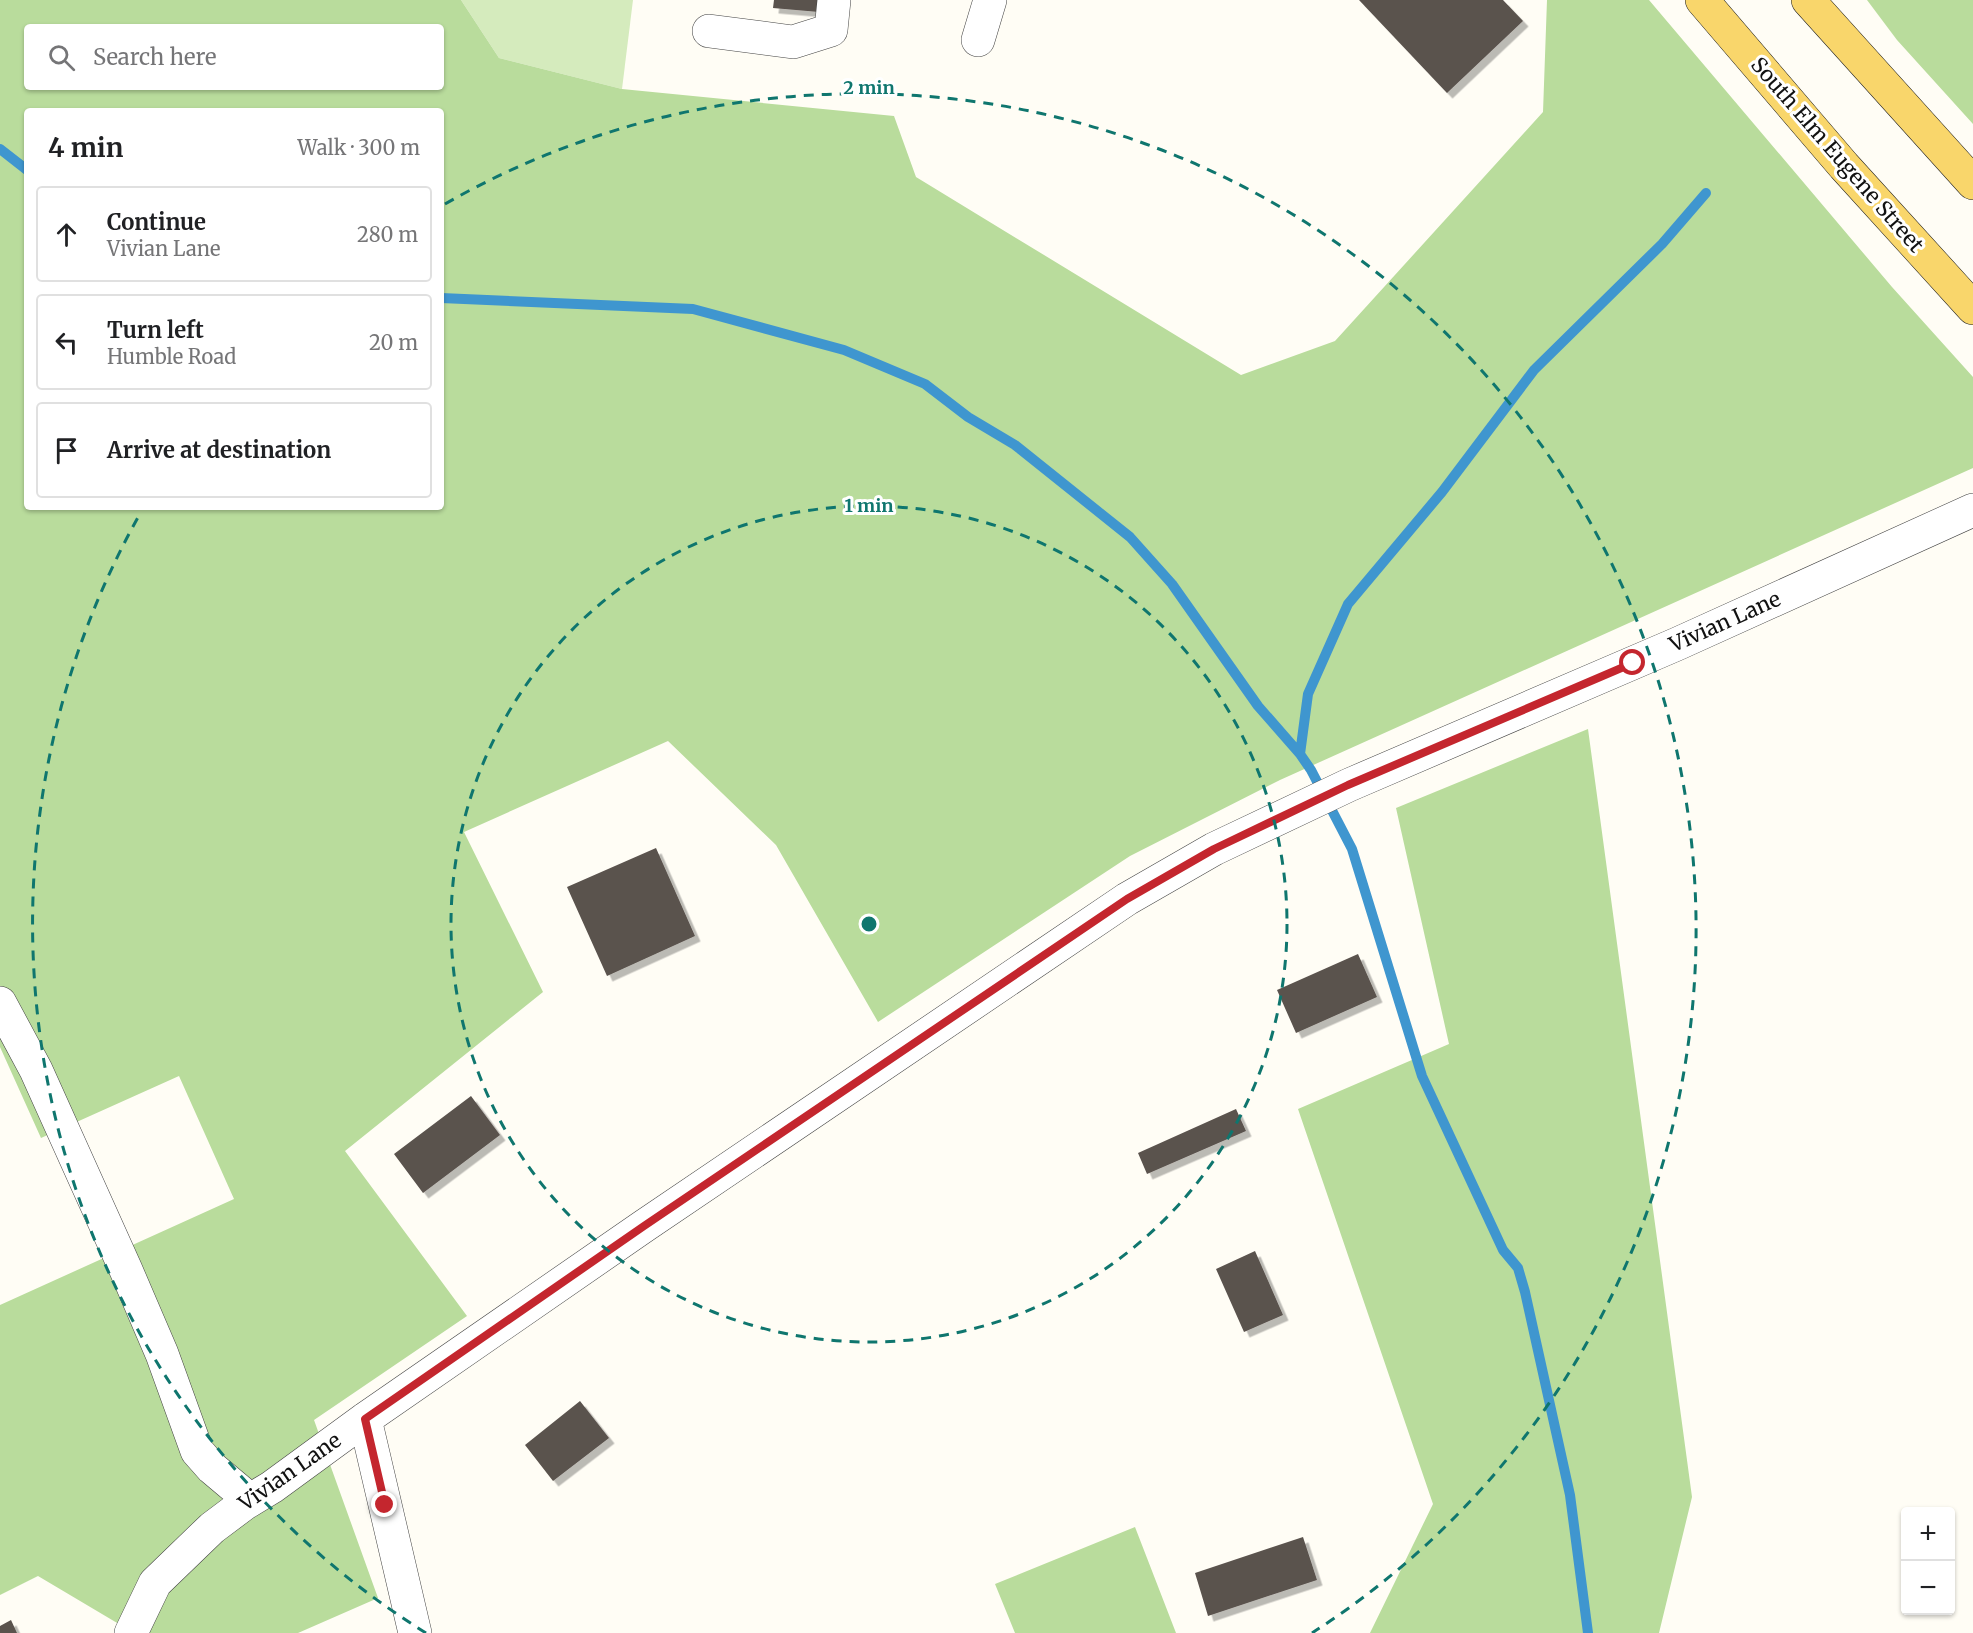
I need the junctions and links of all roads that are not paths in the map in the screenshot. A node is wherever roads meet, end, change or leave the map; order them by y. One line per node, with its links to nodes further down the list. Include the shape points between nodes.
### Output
1 (834, 0): 5 (street, via 831,30 793,42)
2 (990, 0): 6 (street)
3 (1702, 0): 8 (main road, South Elm Eugene Street, via 1844,166)
4 (1808, 0): 7 (main road)
5 (709, 31)
6 (978, 40)
7 (1973, 183)
8 (1973, 308)
9 (1973, 510): 11 (street, Vivian Lane, via 1677,644 1348,785 1214,849 1118,905)
10 (0, 1003): 12 (street, via 36,1070 121,1260 162,1354 197,1451)
11 (365, 1419): 12 (street, Vivian Lane); 14 (street)
12 (250, 1500): 13 (street, Vivian Lane, via 212,1528 155,1583)
13 (134, 1627)
14 (415, 1633)

